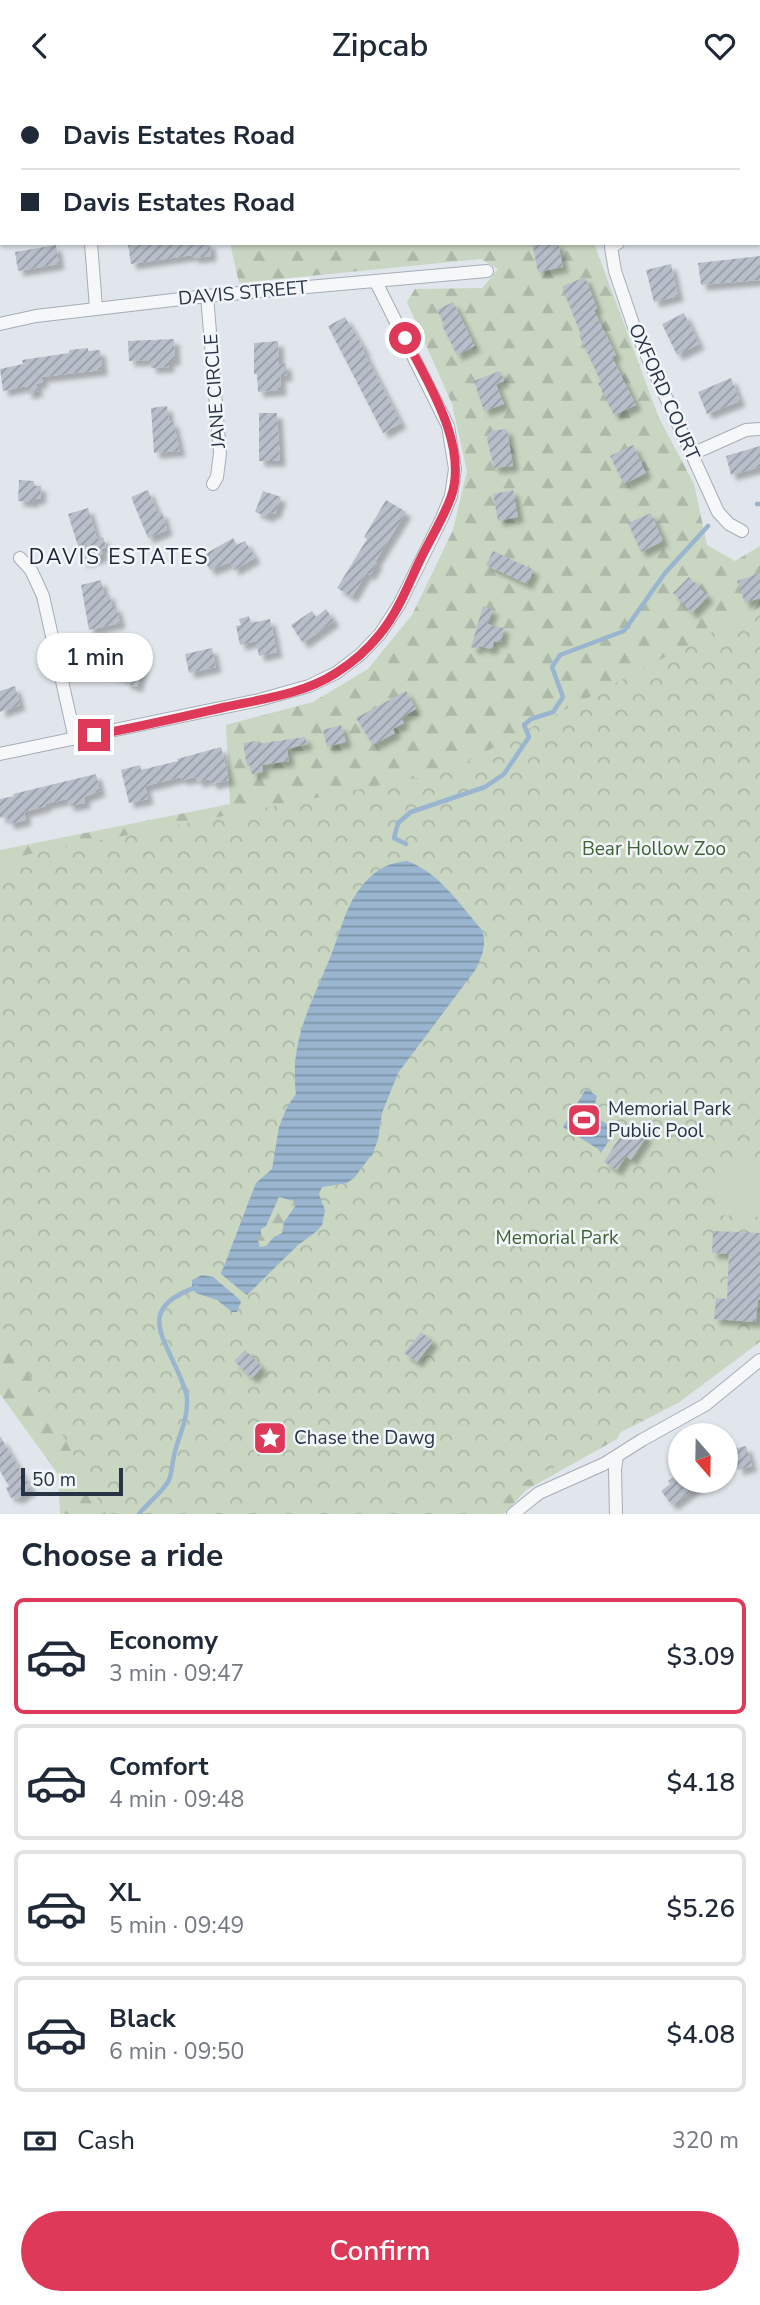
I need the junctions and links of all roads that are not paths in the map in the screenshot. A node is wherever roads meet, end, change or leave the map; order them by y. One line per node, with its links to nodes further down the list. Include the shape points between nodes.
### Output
1 (90, 245): 6 (street)
2 (614, 245): 9 (street, OXFORD COURT, via 611,247 615,271 627,309)
3 (487, 271): 4 (street, DAVIS STREET)
4 (376, 282): 5 (street, DAVIS STREET); 13 (street, via 448,426 456,470 442,518 390,620 361,654 309,686)
5 (206, 296): 6 (street, DAVIS STREET); 10 (street, JANE CIRCLE, via 220,453)
6 (96, 308): 7 (street, DAVIS STREET)
7 (0, 324)
8 (760, 429): 9 (street, via 746,430)
9 (692, 454): 11 (street, OXFORD COURT, via 718,512)
10 (213, 484)
11 (742, 531)
12 (20, 558): 13 (street, via 31,569 43,596)
13 (75, 739): 14 (street)
14 (0, 754)
15 (760, 1360): 16 (street, via 705,1405)
16 (617, 1457): 17 (street, via 539,1493); 18 (street)
17 (513, 1514)
18 (616, 1514)

